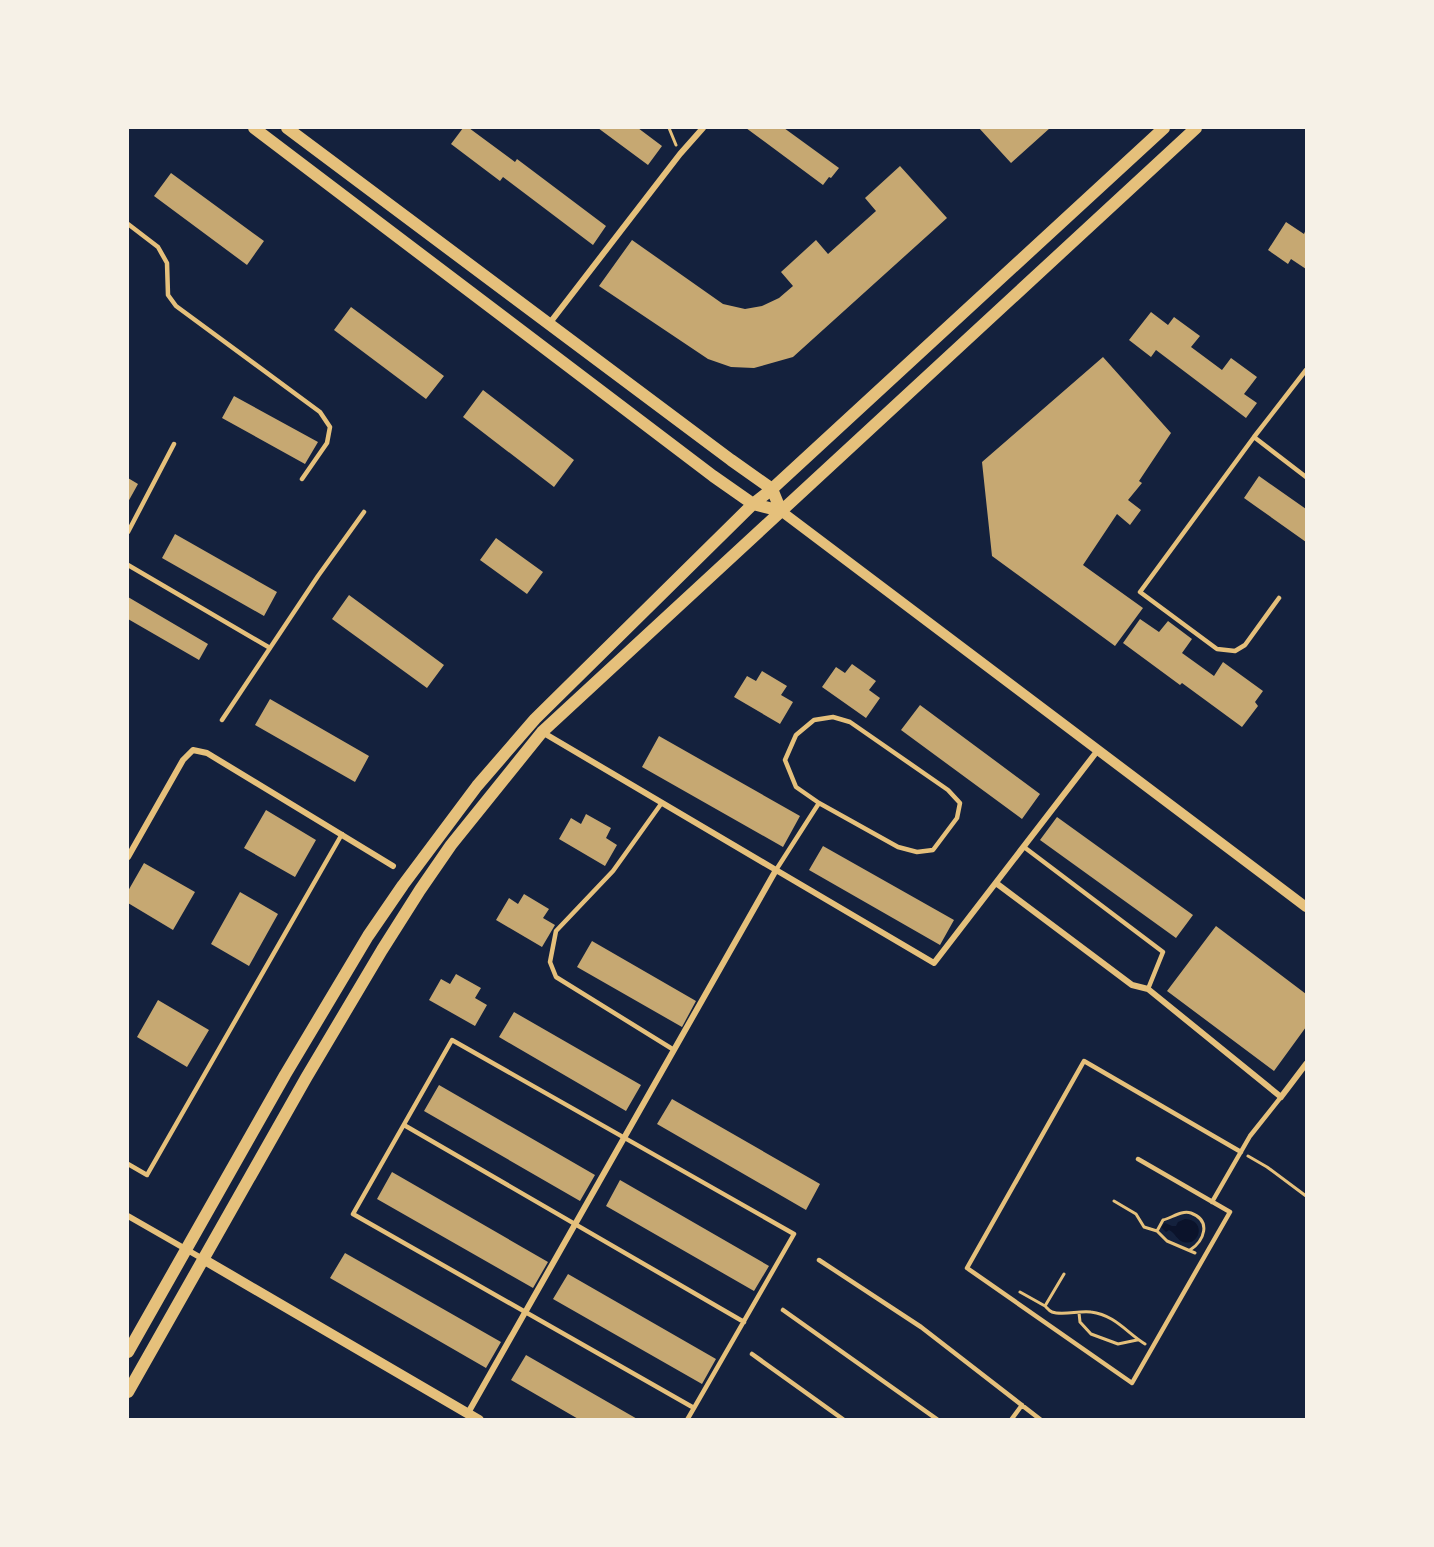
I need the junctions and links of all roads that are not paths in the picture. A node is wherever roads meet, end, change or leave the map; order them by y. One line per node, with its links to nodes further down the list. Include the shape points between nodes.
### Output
1 (254, 128): 14 (main road)
2 (287, 128): 7 (main road)
3 (703, 128): 7 (street)
4 (1164, 128): 13 (main road)
5 (1196, 128): 15 (main road)
6 (128, 224): 12 (lane, via 158,247 167,263 168,295 176,306 321,412 330,427 327,443)
7 (549, 324): 13 (main road)
8 (1306, 370): 9 (lane)
9 (1254, 437): 11 (lane); 19 (lane, via 1140,592 1216,649 1235,651 1245,645)
10 (174, 444): 17 (lane)
11 (1306, 477)
12 (302, 479)
13 (772, 489): 14 (main road); 15 (main road)
14 (753, 504): 15 (main road); 21 (main road)
15 (781, 511): 23 (main road); 24 (street)
16 (364, 512): 20 (lane)
17 (128, 532)
18 (128, 565): 20 (lane)
19 (1279, 598)
20 (270, 648): 22 (lane)
21 (535, 719): 23 (main road); 46 (main road, via 477,786 368,936)
22 (222, 720)
23 (542, 732): 26 (street); 47 (main road, via 420,890)
24 (1098, 750): 28 (street); 33 (street)
25 (819, 803): 25 (lane, via 898,847 917,852 933,850 957,818 960,803 948,790 850,722 833,717 814,720 796,735 786,760 796,787); 31 (lane)
26 (661, 804): 31 (street); 35 (lane, via 613,870 556,931 550,962 556,977)
27 (342, 834): 29 (street, via 207,753 193,750 183,760); 30 (street); 42 (lane, via 147,1175)
28 (1024, 847): 32 (street); 34 (lane, via 1163,952)
29 (128, 857)
30 (393, 866)
31 (776, 870): 32 (street, via 934,963); 35 (street)
32 (996, 883): 34 (street, via 1132,985)
33 (1306, 908)
34 (1148, 989): 37 (street)
35 (674, 1050): 39 (street)
36 (1306, 1064): 37 (street)
37 (1281, 1097): 40 (lane)
38 (404, 1125): 39 (lane, via 452,1040); 45 (lane); 50 (lane, via 353,1214)
39 (624, 1138): 45 (street); 51 (lane, via 794,1234)
40 (1241, 1152): 43 (lane); 43 (lane, via 1084,1061 967,1268 1132,1383 1230,1212)
41 (1138, 1160): 43 (lane)
42 (128, 1164)
43 (1212, 1202)
44 (128, 1216): 46 (street)
45 (575, 1223): 50 (street); 51 (lane)
46 (187, 1250): 47 (street); 52 (main road)
47 (203, 1259): 54 (main road); 57 (street)
48 (819, 1260): 55 (lane, via 921,1327)
49 (783, 1310): 61 (lane)
50 (525, 1312): 56 (lane); 57 (street)
51 (744, 1322): 56 (lane)
52 (128, 1352)
53 (752, 1354): 60 (lane)
54 (128, 1392)
55 (1022, 1404): 62 (lane); 63 (lane)
56 (694, 1408): 59 (lane)
57 (468, 1413): 58 (street)
58 (479, 1419)
59 (687, 1419)
60 (844, 1419)
61 (938, 1419)
62 (1011, 1419)
63 (1041, 1419)

